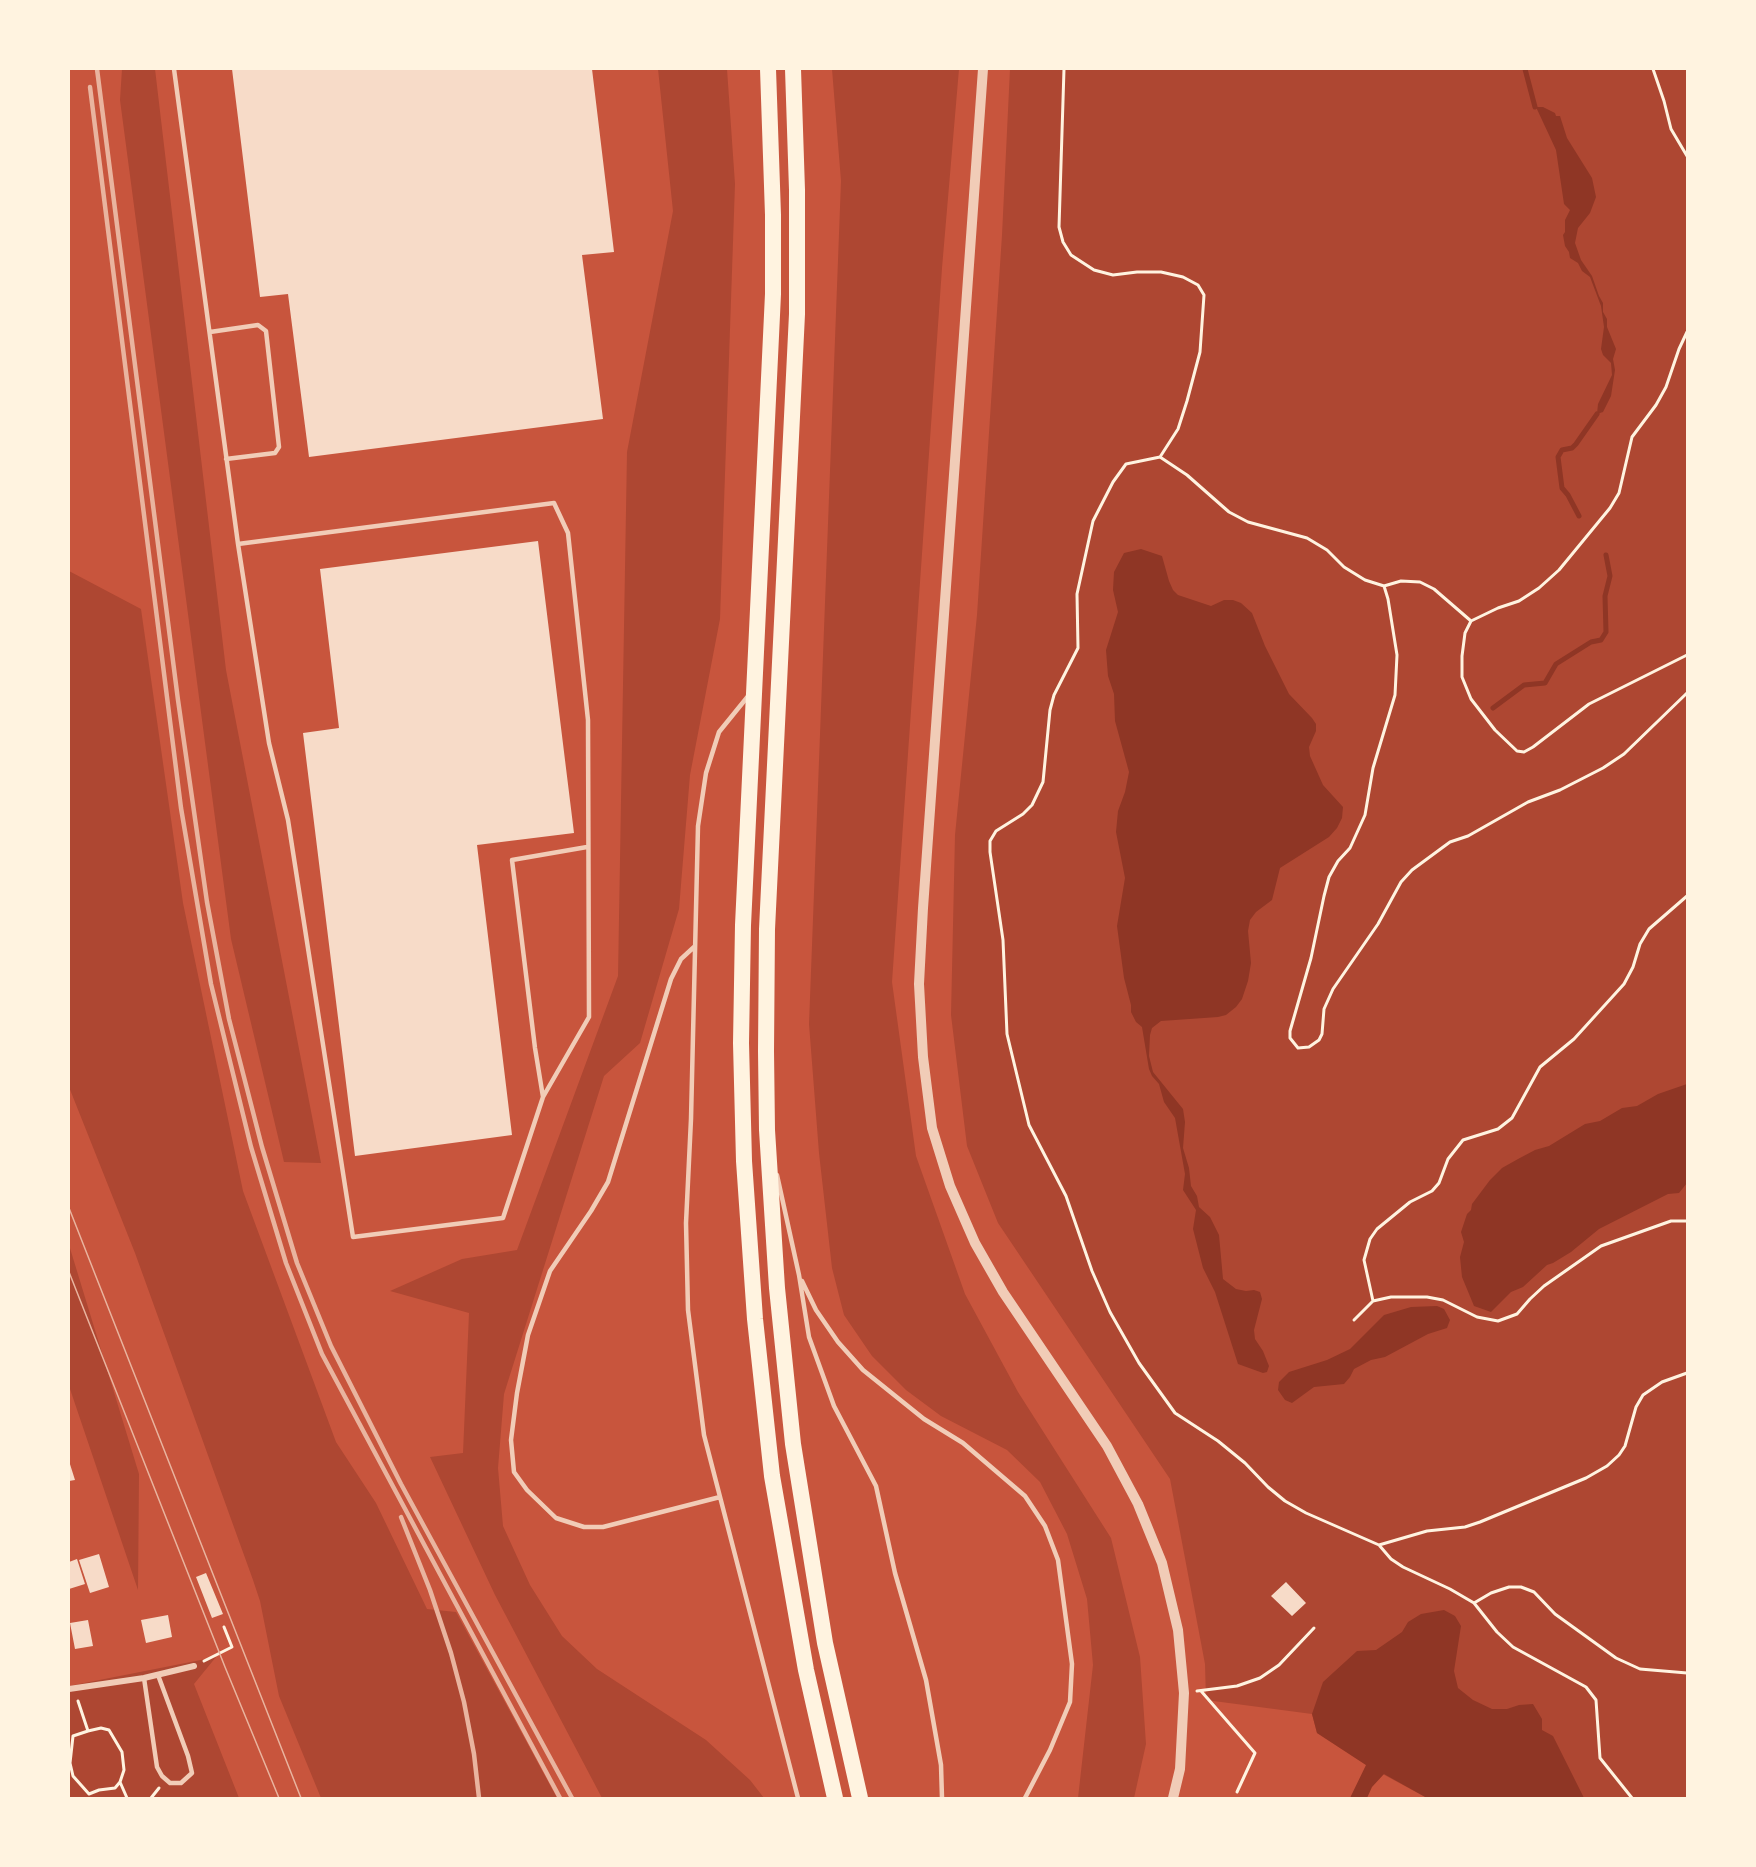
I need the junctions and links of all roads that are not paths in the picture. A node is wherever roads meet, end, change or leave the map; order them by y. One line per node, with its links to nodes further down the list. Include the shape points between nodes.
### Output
1 (174, 69): 5 (lane)
2 (768, 69): 8 (highway, via 773,294)
3 (793, 69): 12 (highway, via 797,314 767,929)
4 (982, 69): 24 (street, via 923,908 919,984 923,1057 933,1128 950,1186 975,1243 1003,1292 1107,1446 1138,1504 1162,1563 1178,1630 1184,1693)
5 (210, 332): 6 (lane); 6 (lane, via 258,325 266,331 279,447 275,453)
6 (226, 459): 7 (lane)
7 (238, 544): 9 (lane, via 554,503 568,533 579,621 588,720); 11 (lane, via 269,743 288,820 353,1237 503,1218)
8 (755, 688): 10 (lane, via 719,732 706,772 698,826); 20 (highway, via 742,1013 751,1270 780,1524 808,1680)
9 (587, 847): 11 (lane, via 589,1017); 11 (lane, via 512,860)
10 (694, 947): 14 (lane, via 686,1223 688,1310 704,1435); 14 (lane, via 681,959 671,979 608,1182 550,1271 528,1335 511,1440 514,1472 526,1490 556,1518 584,1527 603,1527)
11 (543, 1097)
12 (767, 1130): 13 (lane); 21 (highway, via 779,1318 799,1488 825,1643)
13 (799, 1275): 22 (lane, via 809,1337 834,1406 876,1486 895,1573 926,1680); 23 (lane, via 816,1310 863,1370 924,1419 963,1443 1025,1496 1045,1526 1058,1560 1072,1664 1070,1702)
14 (720, 1497): 19 (lane)
15 (194, 1666): 16 (street)
16 (158, 1674): 17 (street); 17 (lane, via 192,1773 181,1783 170,1783 157,1767)
17 (144, 1678): 18 (street)
18 (69, 1689)
19 (798, 1798)
20 (835, 1798)
21 (860, 1798)
22 (942, 1798)
23 (1025, 1798)
24 (1173, 1798)

